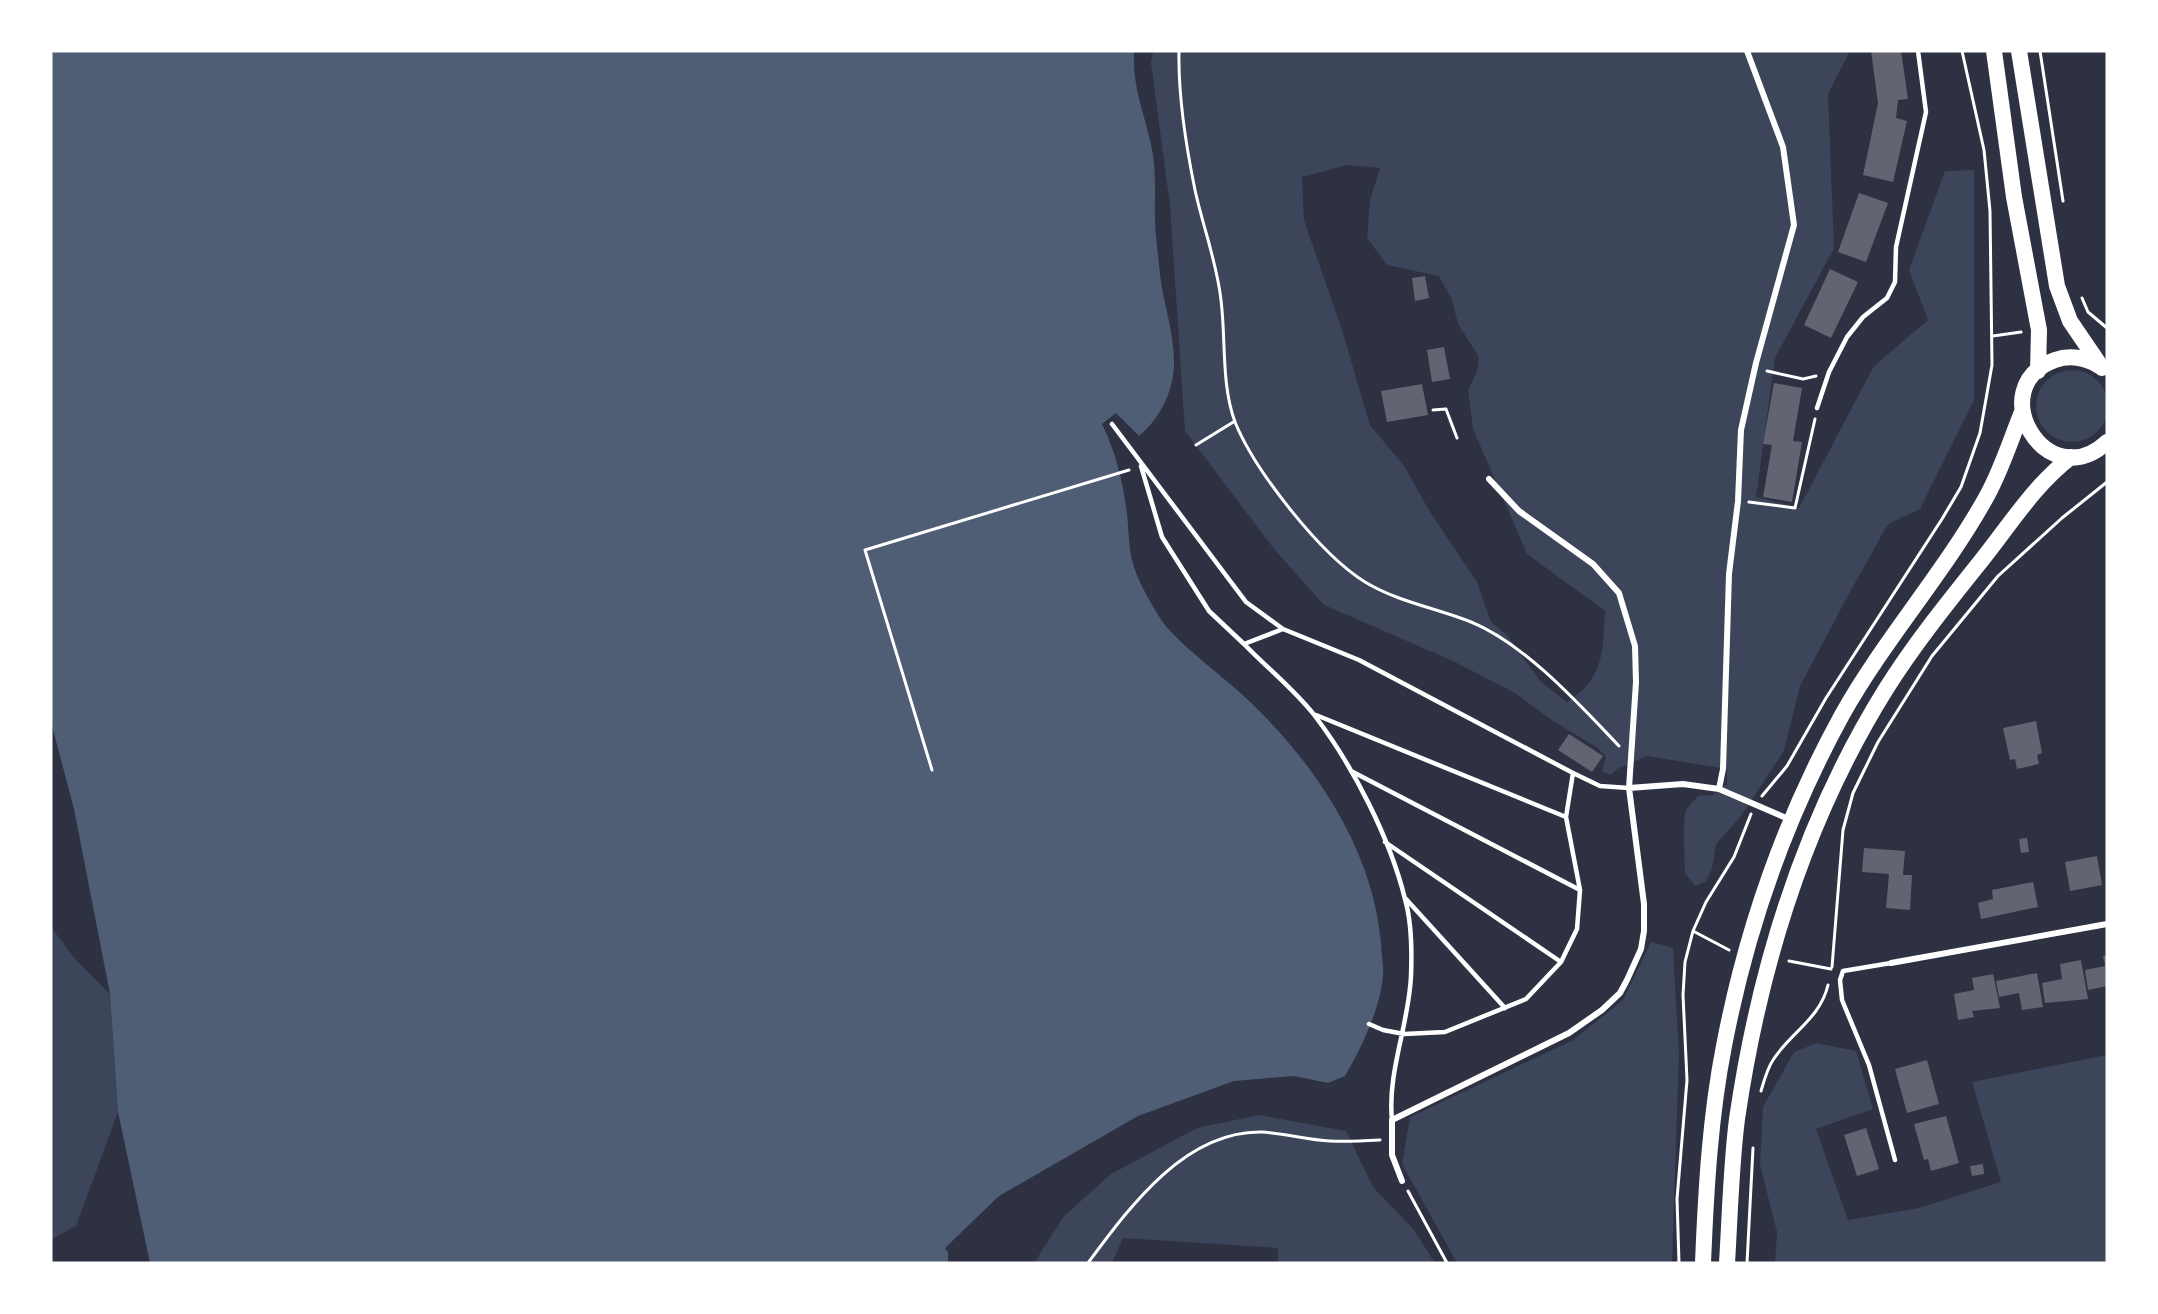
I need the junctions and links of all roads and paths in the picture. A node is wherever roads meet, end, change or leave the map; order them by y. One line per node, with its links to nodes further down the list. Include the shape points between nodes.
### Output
1 (1179, 51): 18 (path, via 1178,75 1195,189 1221,298)
2 (1747, 51): 11 (street, via 1783,147 1794,225)
3 (1918, 51): 14 (lane, via 1926,112 1896,247 1895,282 1887,298 1863,317 1847,337)
4 (1962, 51): 38 (path, via 1984,150 1992,287 1992,365 1972,460 1931,537 1787,766)
5 (1994, 51): 12 (highway, via 2014,197 2039,330)
6 (2019, 51): 13 (highway, via 2057,286 2070,321)
7 (2040, 51): 8 (path)
8 (2063, 205)
9 (2080, 293): 10 (path, via 2088,312)
10 (2107, 328)
11 (1756, 363): 14 (path, via 1769,372 1803,379); 28 (street, via 1741,430)
12 (2038, 370): 13 (highway, via 2068,357 2088,360); 17 (highway, via 2025,390)
13 (2105, 370)
14 (1829, 372): 15 (lane)
15 (1818, 408): 28 (path, via 1795,508)
16 (1433, 410): 20 (path, via 1446,409)
17 (2022, 412): 23 (highway, via 2036,441 2056,454); 40 (highway, via 1988,493 1859,687)
18 (1235, 421): 22 (path); 32 (path, via 1266,477 1330,556 1365,582 1415,605 1472,623 1529,657)
19 (1112, 424): 24 (lane)
20 (1457, 438)
21 (2107, 442): 23 (highway, via 2092,453)
22 (1196, 445)
23 (2072, 457): 64 (highway, via 2039,485 1907,656 1855,743 1812,834 1778,930 1747,1057 1737,1121)
24 (1140, 461): 29 (lane, via 1246,602); 30 (lane, via 1162,537 1209,611)
25 (1129, 470): 33 (path, via 865,550)
26 (1489, 479): 32 (street, via 1520,511 1593,564 1619,593 1635,646)
27 (2107, 482): 50 (path, via 1998,576 1932,656 1878,742 1853,793 1843,830)
28 (1738, 501): 37 (street, via 1729,574 1725,748)
29 (1283, 628): 30 (lane); 35 (lane, via 1359,660)
30 (1244, 645): 31 (lane)
31 (1315, 715): 34 (lane); 39 (lane)
32 (1631, 759): 36 (street)
33 (932, 770)
34 (1349, 770): 41 (lane, via 1377,818); 42 (lane)
35 (1573, 774): 36 (lane, via 1600,786); 39 (lane)
36 (1629, 788): 37 (street, via 1683,784); 55 (street, via 1645,919 1641,949 1620,993 1569,1033)
37 (1719, 789): 38 (street)
38 (1757, 804): 40 (street); 45 (path, via 1734,857)
39 (1566, 817): 42 (lane)
40 (1791, 820): 63 (highway, via 1762,901 1724,1046 1710,1152)
41 (1384, 841): 43 (lane); 48 (lane)
42 (1580, 890): 48 (lane, via 1577,929)
43 (1406, 899): 51 (lane); 53 (lane, via 1411,978)
44 (2107, 924): 49 (street)
45 (1693, 931): 46 (path); 62 (path, via 1685,962 1683,995 1687,1049 1677,1199)
46 (1730, 951)
47 (1789, 961): 50 (path)
48 (1561, 962): 51 (lane, via 1526,999)
49 (1891, 963): 58 (lane, via 1843,971 1840,980 1842,1000 1869,1065)
50 (1832, 969): 54 (path, via 1826,996 1814,1016 1773,1061)
51 (1505, 1008): 53 (lane, via 1446,1032)
52 (1369, 1024): 53 (lane)
53 (1404, 1034): 55 (lane, via 1390,1104)
54 (1757, 1101)
55 (1392, 1120): 57 (street)
56 (1754, 1137): 65 (path)
57 (1391, 1140): 59 (street); 60 (path, via 1330,1141 1262,1132 1240,1134 1201,1148 1180,1161 1128,1210)
58 (1895, 1160)
59 (1402, 1181): 61 (path)
60 (1088, 1263)
61 (1447, 1263)
62 (1679, 1263)
63 (1703, 1263)
64 (1727, 1263)
65 (1747, 1263)

